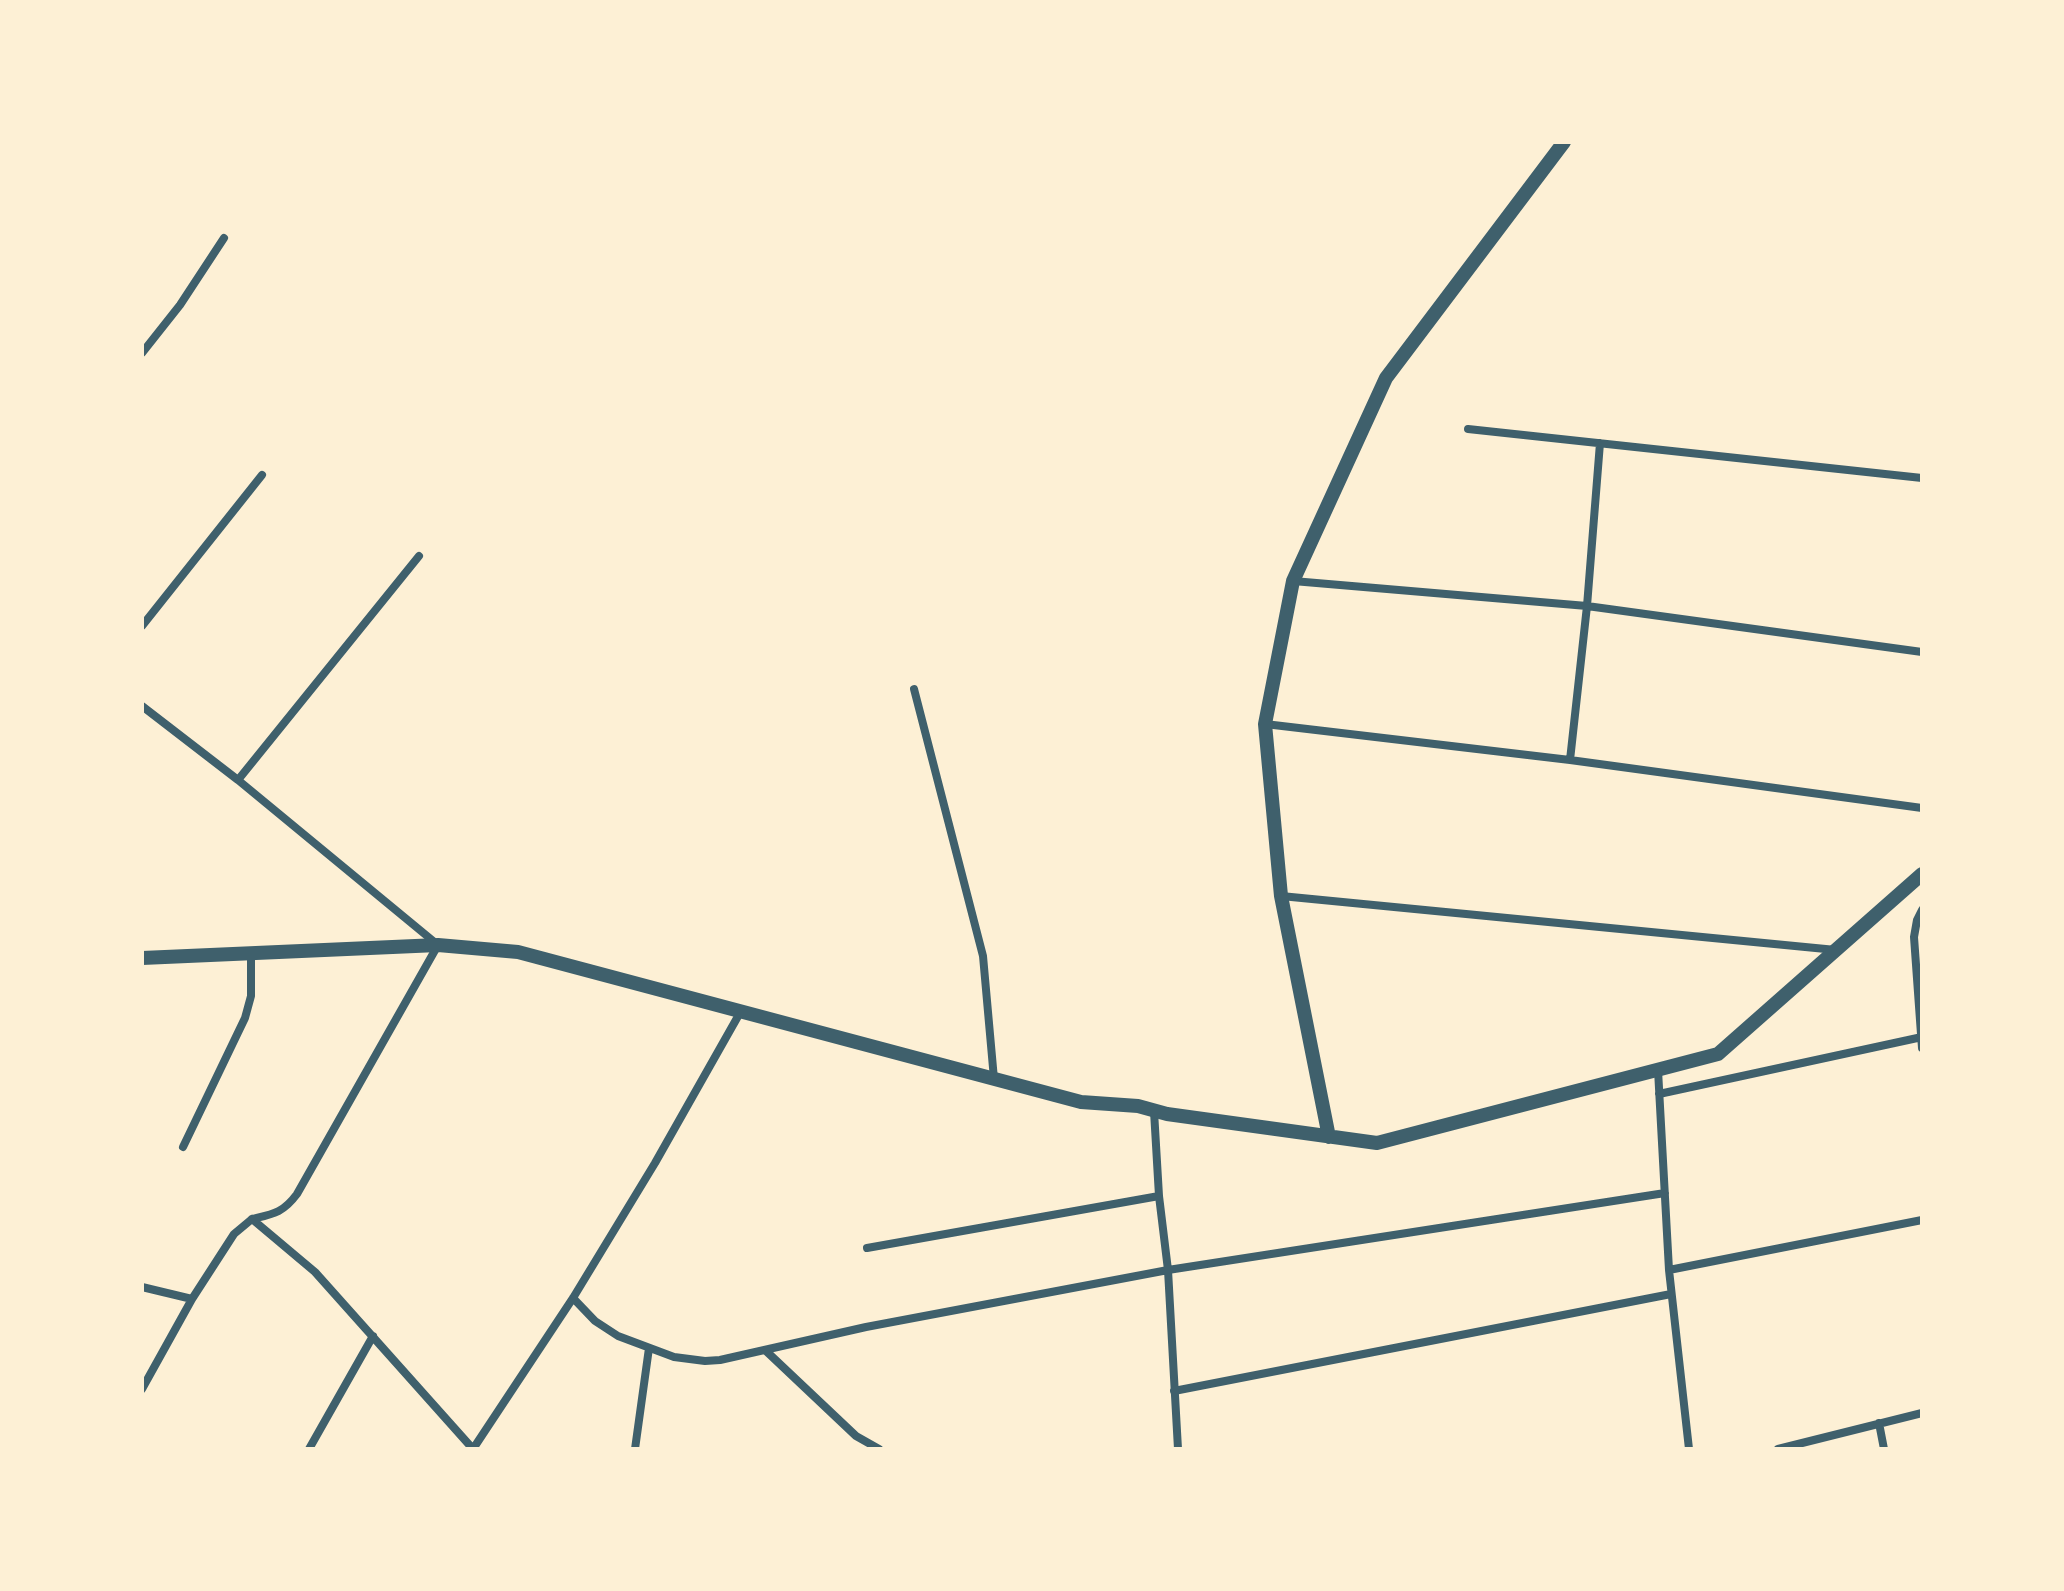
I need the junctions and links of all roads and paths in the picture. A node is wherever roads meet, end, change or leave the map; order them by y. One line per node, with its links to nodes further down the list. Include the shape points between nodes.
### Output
1 (1564, 142): 9 (street, via 1386,378)
2 (224, 238): 3 (street)
3 (142, 353)
4 (1468, 429): 5 (street)
5 (1600, 443): 7 (street); 10 (street)
6 (262, 475): 11 (street)
7 (1922, 478)
8 (419, 556): 17 (street)
9 (1293, 581): 10 (street); 15 (street)
10 (1587, 606): 12 (street); 16 (street)
11 (142, 626)
12 (1922, 652)
13 (914, 689): 30 (street, via 983,956)
14 (142, 706): 17 (street)
15 (1265, 724): 16 (street); 20 (street)
16 (1570, 760): 18 (street)
17 (238, 780): 22 (street)
18 (1922, 808)
19 (1922, 874): 23 (street)
20 (1281, 896): 23 (street); 33 (street)
21 (1922, 910): 27 (street, via 1914,937)
22 (438, 945): 24 (street); 26 (street, via 518,952); 37 (street, via 297,1194 279,1212)
23 (1836, 950): 29 (street, via 1718,1054)
24 (251, 952): 25 (street); 34 (street, via 245,1018)
25 (142, 958)
26 (741, 1011): 30 (street); 44 (street)
27 (1922, 1037): 28 (street); 31 (street)
28 (1922, 1048)
29 (1658, 1070): 31 (street); 33 (street, via 1377,1143)
30 (994, 1079): 32 (street, via 1081,1102)
31 (1659, 1094): 35 (street)
32 (1154, 1111): 33 (street); 36 (street)
33 (1329, 1137)
34 (183, 1147)
35 (1665, 1193): 40 (street); 41 (street)
36 (1159, 1196): 39 (street); 40 (street)
37 (252, 1219): 45 (street, via 234,1234); 46 (street, via 315,1272)
38 (1922, 1220): 41 (street)
39 (867, 1248)
40 (1168, 1270): 48 (street); 50 (street)
41 (1669, 1270): 43 (street)
42 (142, 1287): 45 (street)
43 (1671, 1294): 50 (street); 58 (street)
44 (573, 1298): 47 (street, via 605,1329); 54 (street)
45 (192, 1299): 49 (street)
46 (373, 1336): 53 (street); 54 (street)
47 (649, 1348): 48 (street, via 705,1361); 55 (street)
48 (765, 1350): 56 (street, via 856,1436)
49 (142, 1389)
50 (1174, 1391): 57 (street)
51 (1922, 1413): 52 (street)
52 (1879, 1423): 59 (street); 60 (street)
53 (309, 1449)
54 (473, 1449)
55 (635, 1449)
56 (879, 1449)
57 (1178, 1449)
58 (1689, 1449)
59 (1779, 1449)
60 (1884, 1449)

